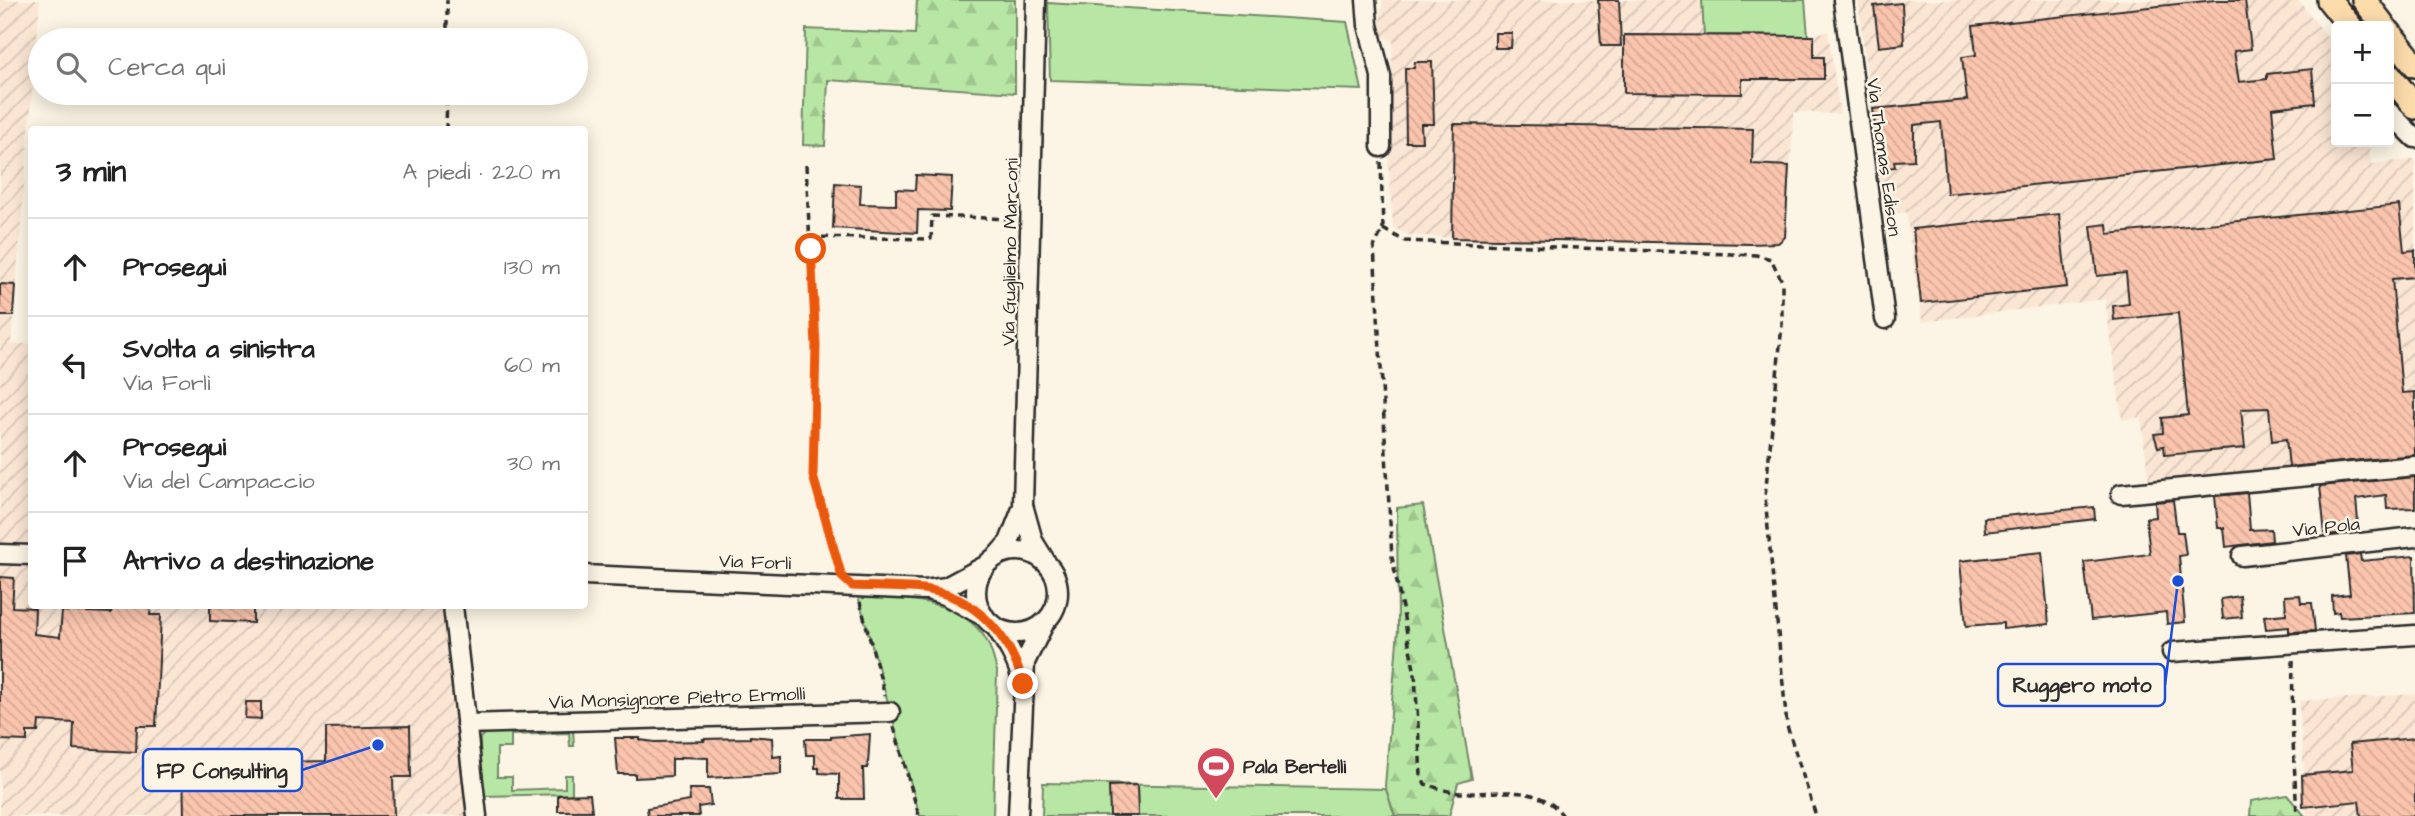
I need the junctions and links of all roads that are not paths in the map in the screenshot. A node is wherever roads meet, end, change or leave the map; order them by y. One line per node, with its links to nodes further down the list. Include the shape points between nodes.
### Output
1 (1036, 0): 18 (street, Via Guglielmo Marconi)
2 (1366, 0): 14 (street, via 1381,76)
3 (1843, 0): 15 (street, Via Thomas Edison)
4 (2329, 0): 6 (main road)
5 (2364, 0): 7 (main road)
6 (2346, 21)
7 (2380, 21)
8 (2394, 38): 9 (main road)
9 (2415, 65)
10 (2394, 80): 11 (main road)
11 (2415, 107)
12 (2394, 117): 13 (street)
13 (2415, 138)
14 (1381, 147)
15 (1885, 319)
16 (2415, 466): 17 (street)
17 (2121, 495)
18 (1023, 505): 23 (street, Via Guglielmo Marconi, via 1009,542); 24 (street, Via Guglielmo Marconi, via 1033,541)
19 (2415, 537): 22 (street, Via Pola)
20 (0, 554): 21 (street)
21 (28, 555)
22 (2242, 556)
23 (990, 561): 24 (street, via 1022,551); 26 (street, Via Forlì, via 946,587); 28 (street, via 978,578 976,592 978,605)
24 (1046, 562): 29 (street, via 1054,573 1058,599)
25 (588, 575): 26 (street, Via Forlì)
26 (925, 590): 28 (street, Via Forlì, via 945,595)
27 (453, 609): 34 (street)
28 (990, 622): 29 (street, via 1007,632 1021,633); 32 (street, via 1018,664)
29 (1045, 622): 32 (street, via 1025,662)
30 (2415, 635): 31 (street)
31 (2172, 652)
32 (1023, 684): 36 (street)
33 (890, 712): 34 (street, Via Monsignore Pietro Ermolli)
34 (466, 724): 35 (street)
35 (477, 816)
36 (1018, 816)

